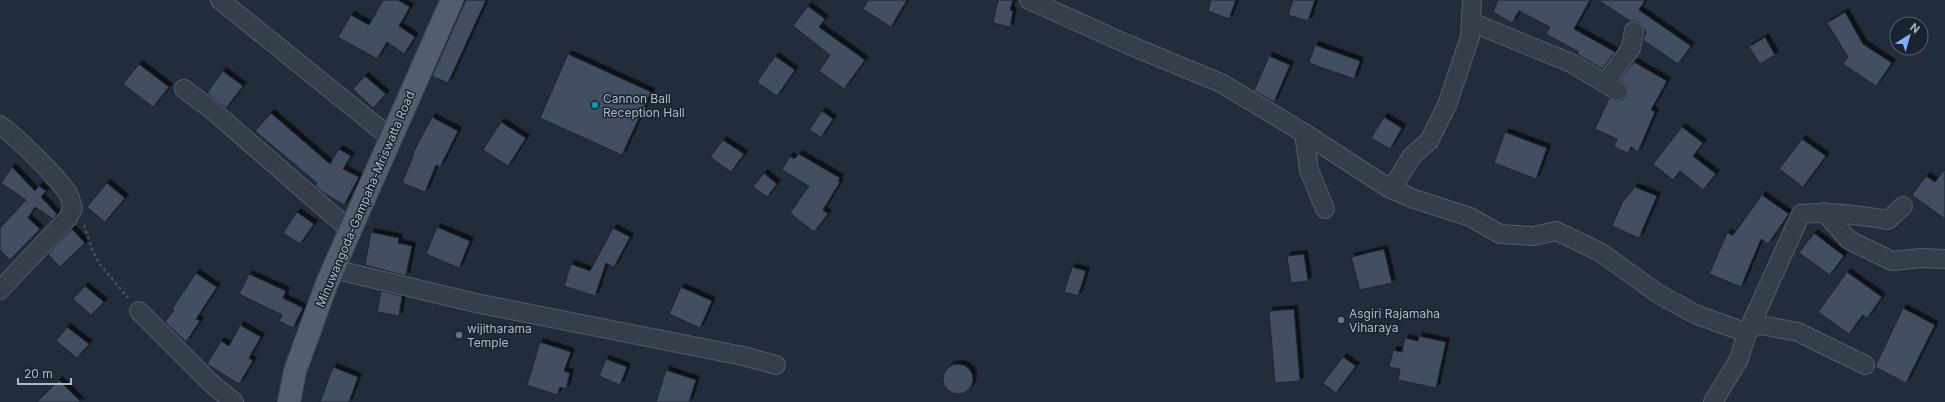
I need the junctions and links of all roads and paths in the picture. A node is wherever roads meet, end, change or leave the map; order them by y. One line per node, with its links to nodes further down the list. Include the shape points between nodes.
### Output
1 (220, 0): 10 (street)
2 (452, 0): 10 (main road, Minuwangoda-Gampaha-Mriswatta Road)
3 (1029, 0): 9 (street, via 1221,83)
4 (1472, 0): 5 (street)
5 (1471, 22): 6 (street, via 1570,63 1611,87 1609,78 1631,48); 11 (street, via 1470,37 1447,105 1430,141 1412,156 1396,182)
6 (1634, 31)
7 (184, 89): 16 (street)
8 (0, 125): 13 (street, via 69,195)
9 (1304, 133): 11 (street); 14 (street, via 1309,170)
10 (391, 138): 16 (main road, Minuwangoda-Gampaha-Mriswatta Road)
11 (1387, 187): 21 (street, via 1414,199 1470,217 1500,234 1534,236 1556,231 1600,252 1657,293 1695,314)
12 (1903, 206): 15 (street, via 1888,220)
13 (73, 208): 19 (street, via 68,218); 20 (path, via 85,227 100,263)
14 (1325, 209)
15 (1824, 212): 17 (street, via 1849,240 1892,261); 21 (street, via 1801,214)
16 (350, 230): 18 (main road, Minuwangoda-Gampaha-Mriswatta Road)
17 (1945, 259)
18 (333, 269): 22 (street, via 476,303 743,356); 25 (main road, Minuwangoda-Gampaha-Mriswatta Road, via 294,372)
19 (0, 290)
20 (139, 311): 24 (street, via 213,385)
21 (1748, 331): 23 (street, via 1761,325 1798,332); 26 (street, via 1739,359)
22 (776, 365)
23 (1865, 365)
24 (234, 402)
25 (289, 402)
26 (1713, 402)

